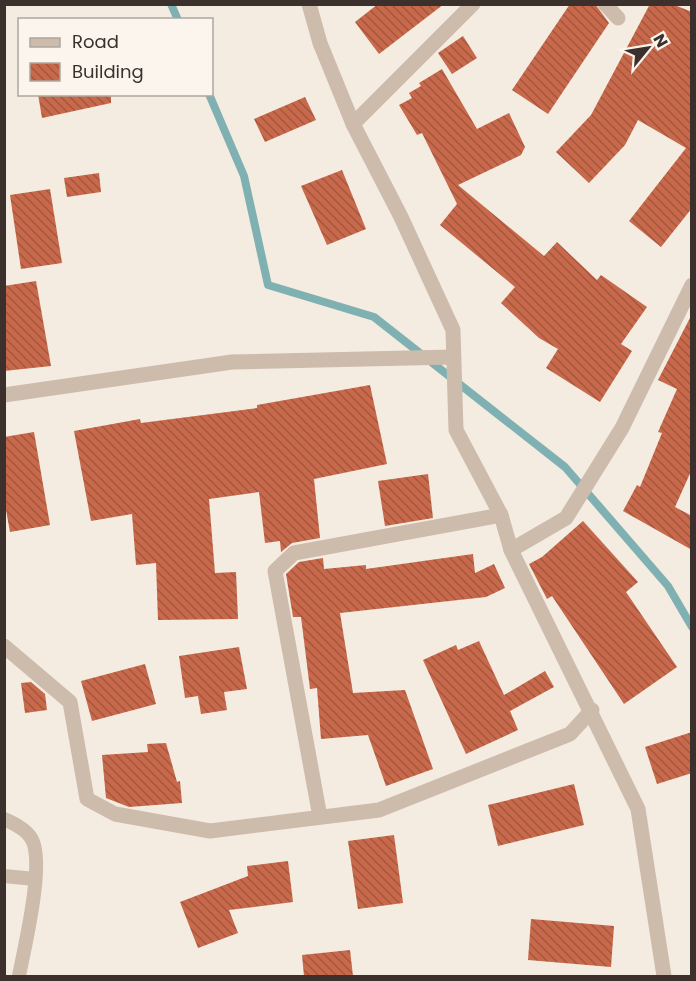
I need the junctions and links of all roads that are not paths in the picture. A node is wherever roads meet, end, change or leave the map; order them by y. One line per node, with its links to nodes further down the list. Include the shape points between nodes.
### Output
1 (309, 4): 5 (street, via 320,43)
2 (473, 4): 5 (street)
3 (605, 4): 4 (street)
4 (618, 18)
5 (353, 124): 8 (street, via 453,330)
6 (692, 285): 7 (street)
7 (686, 308): 11 (street, via 622,428 566,518)
8 (453, 357): 9 (street, via 232,362); 10 (street, via 456,430)
9 (4, 395)
10 (501, 515): 11 (street); 14 (street, via 294,553 275,571)
11 (511, 550): 13 (street)
12 (4, 646): 14 (street, via 70,702 87,800 115,814 210,831)
13 (592, 710): 14 (street, via 570,734 425,793 379,810); 19 (street, via 639,809)
14 (320, 817)
15 (4, 819): 17 (lane, via 31,837 36,851)
16 (4, 876): 17 (lane)
17 (35, 879): 18 (lane)
18 (19, 976)
19 (664, 976)

